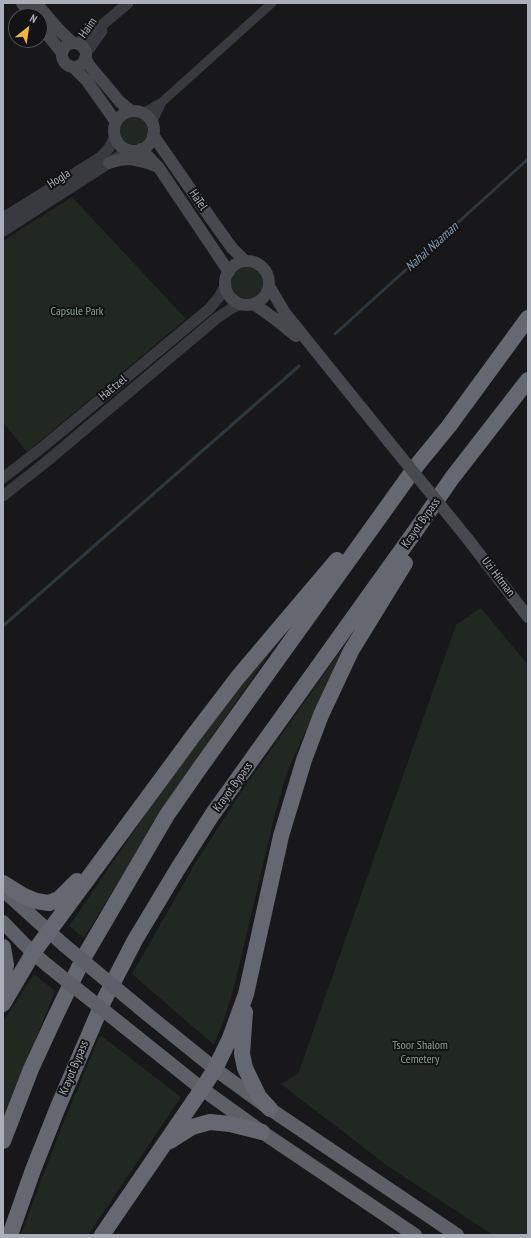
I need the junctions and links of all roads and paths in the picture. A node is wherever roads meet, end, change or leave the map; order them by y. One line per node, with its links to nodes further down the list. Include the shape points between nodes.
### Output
1 (36, 3): 6 (main road, via 60,31)
2 (128, 3): 4 (street, Haim)
3 (272, 3): 10 (street)
4 (112, 18): 6 (street, Haim, via 88,37); 8 (street, Haim)
5 (48, 36): 7 (main road)
6 (75, 43): 7 (main road, via 65,46); 8 (main road, via 84,47)
7 (62, 53): 9 (main road, via 66,64)
8 (85, 56): 9 (main road, via 80,65); 11 (main road, via 89,65 120,102)
9 (73, 67): 13 (main road, via 87,81)
10 (162, 102): 12 (street); 14 (street)
11 (131, 111): 12 (main road); 13 (main road, via 122,115)
12 (143, 114): 14 (main road)
13 (116, 122): 16 (main road)
14 (152, 123): 15 (main road)
15 (153, 135): 17 (main road, via 147,146); 23 (main road, HaTel, via 232,248)
16 (115, 137): 18 (main road, via 118,143); 21 (street, Hogla, via 110,148 101,157)
17 (141, 149): 18 (main road); 20 (main road, HaTel)
18 (129, 150): 19 (street, Hogla)
19 (109, 163): 20 (main road, via 135,159); 22 (street, Hogla)
20 (159, 168): 24 (main road, HaTel)
21 (3, 218)
22 (3, 231)
23 (245, 261): 24 (main road); 26 (main road, via 259,265 264,270 268,276)
24 (229, 272): 25 (main road)
25 (226, 284): 27 (main road, via 230,296); 34 (street, HaEtzel, via 209,309)
26 (269, 286): 28 (main road, via 265,296); 30 (main road, via 285,313)
27 (241, 304): 28 (main road); 35 (street, HaEtzel, via 217,318)
28 (254, 304): 30 (main road, via 276,319)
29 (528, 318): 33 (highway, via 449,426)
30 (325, 363): 36 (main road, Uzi Hitman, bridge)
31 (528, 380): 32 (highway, Krayot Bypass)
32 (479, 442): 45 (highway, via 351,651 321,714 281,836); 53 (highway, Krayot Bypass, via 212,815 135,940 104,1000 58,1106)
33 (417, 465): 37 (highway, via 238,677); 51 (highway, via 167,815 84,958 34,1062)
34 (3, 478)
35 (3, 496)
36 (528, 616)
37 (112, 846): 38 (highway, via 59,899 36,902); 41 (highway)
38 (3, 883)
39 (3, 890): 41 (highway)
40 (3, 922): 43 (highway)
41 (49, 932): 43 (highway); 47 (highway, bridge)
42 (3, 947): 44 (highway, via 6,965)
43 (33, 953): 46 (highway); 48 (highway, bridge)
44 (3, 984)
45 (246, 994): 47 (highway, via 230,1038); 49 (highway, via 242,1054 245,1068 259,1097)
46 (3, 1004)
47 (215, 1069): 48 (highway); 49 (highway)
48 (202, 1089): 50 (highway); 52 (highway)
49 (270, 1108): 56 (highway)
50 (262, 1132): 52 (highway, via 210,1122 192,1127); 55 (highway)
51 (3, 1141)
52 (159, 1150): 54 (highway)
53 (10, 1235)
54 (102, 1235)
55 (415, 1235)
56 (457, 1235)

